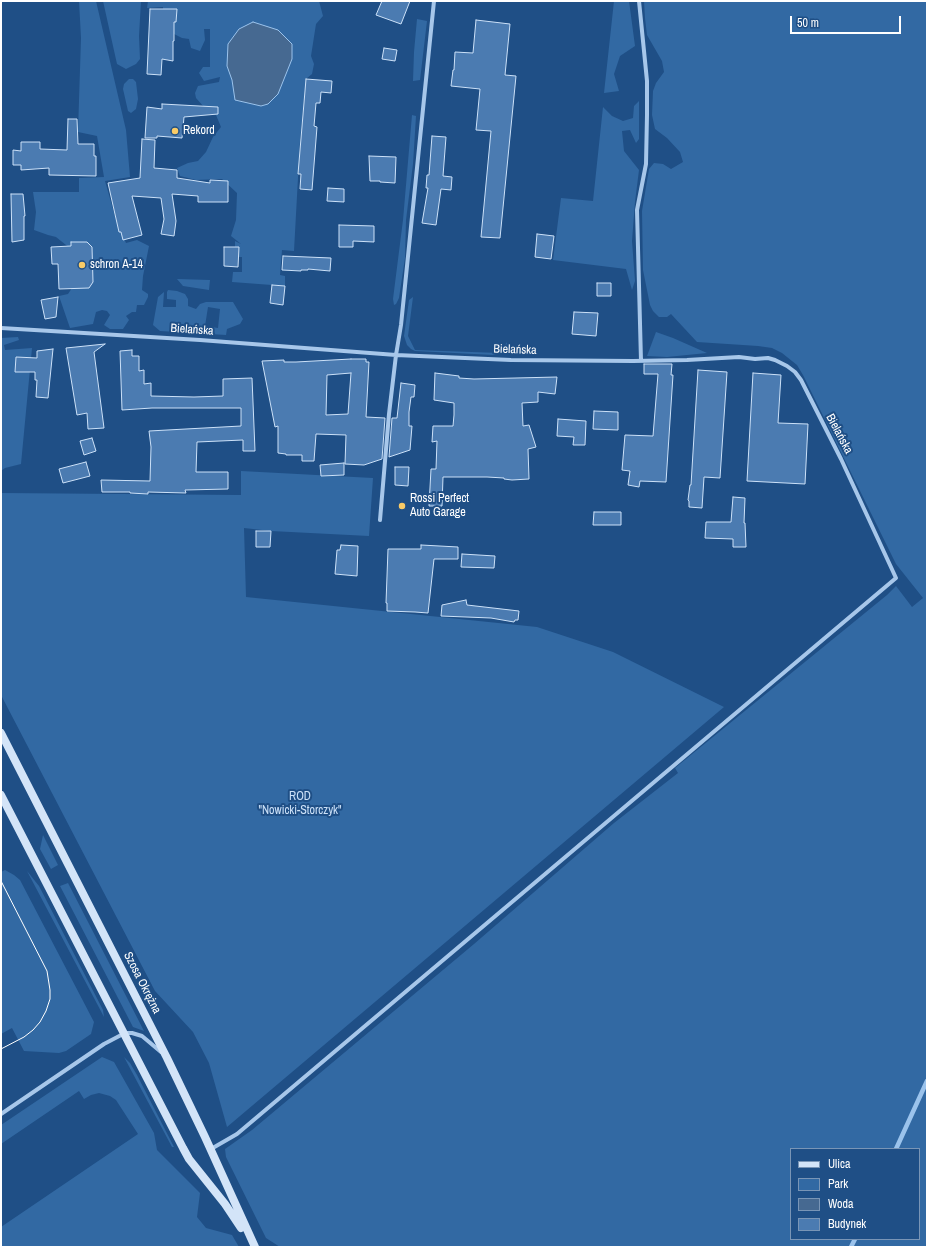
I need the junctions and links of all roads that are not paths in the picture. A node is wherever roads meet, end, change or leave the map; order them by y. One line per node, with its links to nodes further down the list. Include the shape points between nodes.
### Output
1 (434, 1): 4 (street)
2 (639, 1): 5 (street, via 648,115 646,164 637,210)
3 (1, 328): 4 (street, Bielańska)
4 (396, 355): 5 (street, Bielańska, via 511,360); 6 (street)
5 (641, 361): 12 (street, Bielańska, via 768,358 791,369 801,380 842,458 896,578 243,1129)
6 (380, 520)
7 (1, 733): 10 (street, Szosa Okrężna)
8 (1, 795): 9 (street, Szosa Okrężna)
9 (125, 1033): 10 (street, via 132,1032 142,1036); 11 (street, via 104,1044); 13 (street, Szosa Okrężna, via 189,1159 225,1204)
10 (167, 1058): 12 (street, Szosa Okrężna)
11 (1, 1114)
12 (210, 1149): 13 (street, Szosa Okrężna)
13 (254, 1247)

